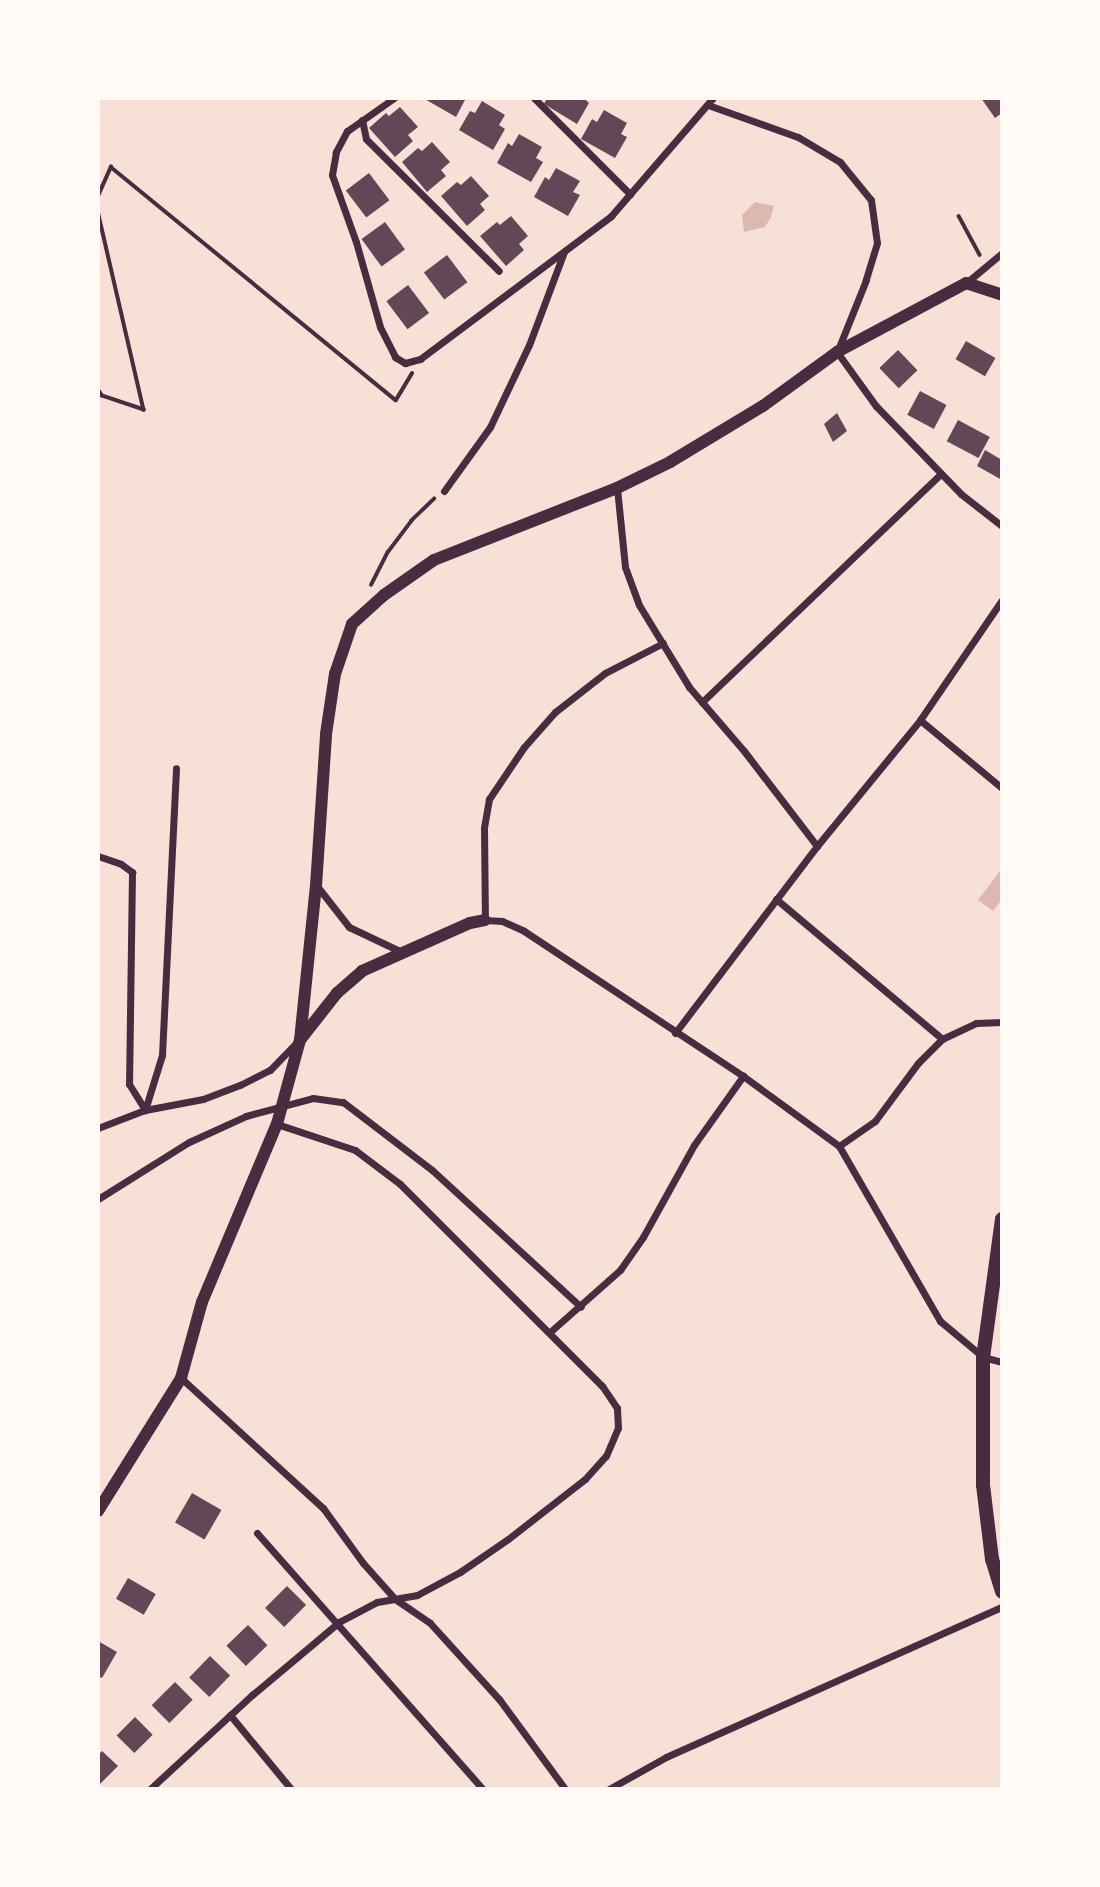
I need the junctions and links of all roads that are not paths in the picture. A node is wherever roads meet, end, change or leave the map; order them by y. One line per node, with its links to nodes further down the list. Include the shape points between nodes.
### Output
1 (394, 98): 5 (street)
2 (534, 98): 6 (street)
3 (713, 98): 4 (street)
4 (708, 106): 6 (street); 12 (street, via 798,137 840,162 870,200 877,243)
5 (362, 120): 7 (street, via 347,131 336,152 332,175 380,327 395,357 405,363 420,359); 9 (street, via 366,139)
6 (630, 194): 7 (street, via 611,216)
7 (564, 251): 15 (street, via 530,345 490,427)
8 (1002, 253): 10 (street)
9 (499, 271)
10 (966, 283): 11 (street); 12 (street)
11 (1002, 295)
12 (836, 352): 13 (street, via 876,406); 14 (street, via 713,438)
13 (941, 474): 16 (street); 19 (street)
14 (617, 488): 18 (street, via 625,568 639,605); 25 (street, via 434,560 352,624 335,674 328,722)
15 (444, 491)
16 (1002, 526)
17 (1002, 600): 20 (street)
18 (663, 643): 19 (street); 27 (street, via 605,673 555,712 524,747 489,799 484,828)
19 (702, 702): 23 (street)
20 (920, 720): 22 (street); 23 (street)
21 (176, 768): 35 (street, via 162,1055)
22 (1002, 788)
23 (817, 846): 26 (street)
24 (98, 856): 35 (street, via 132,872 129,1084)
25 (316, 886): 28 (street, via 349,927); 31 (street)
26 (776, 899): 30 (street); 32 (street)
27 (485, 920): 28 (street); 30 (street, via 502,921 524,931)
28 (402, 953): 31 (street, via 362,971 337,993)
29 (1002, 1022): 32 (street, via 976,1023)
30 (675, 1033): 33 (street)
31 (300, 1040): 34 (street); 35 (street, via 270,1070 240,1085 203,1099)
32 (942, 1040): 38 (street, via 918,1063 875,1121)
33 (743, 1076): 38 (street); 41 (street, via 694,1145 628,1259)
34 (281, 1109): 36 (street); 39 (street, via 246,1116 189,1142); 41 (street, via 313,1098 343,1101 432,1170)
35 (145, 1110): 37 (street)
36 (277, 1124): 42 (street, via 355,1150 400,1184); 45 (street, via 202,1302)
37 (98, 1128)
38 (839, 1146): 43 (street, via 940,1321)
39 (98, 1199)
40 (1002, 1219): 43 (main road)
41 (581, 1307): 42 (street)
42 (550, 1332): 49 (street, via 617,1408 618,1428 606,1456 585,1479 460,1572 417,1595)
43 (983, 1357): 44 (street); 48 (main road, via 983,1485 992,1559)
44 (1002, 1362)
45 (181, 1378): 46 (street); 49 (street, via 323,1508)
46 (98, 1511)
47 (257, 1532): 51 (street)
48 (1002, 1591)
49 (395, 1599): 51 (street, via 377,1602); 56 (street, via 430,1623 490,1689)
50 (1002, 1607): 57 (street, via 666,1757)
51 (339, 1622): 52 (street); 55 (street)
52 (230, 1715): 53 (street); 54 (street)
53 (150, 1789)
54 (291, 1789)
55 (483, 1789)
56 (565, 1789)
57 (609, 1789)

